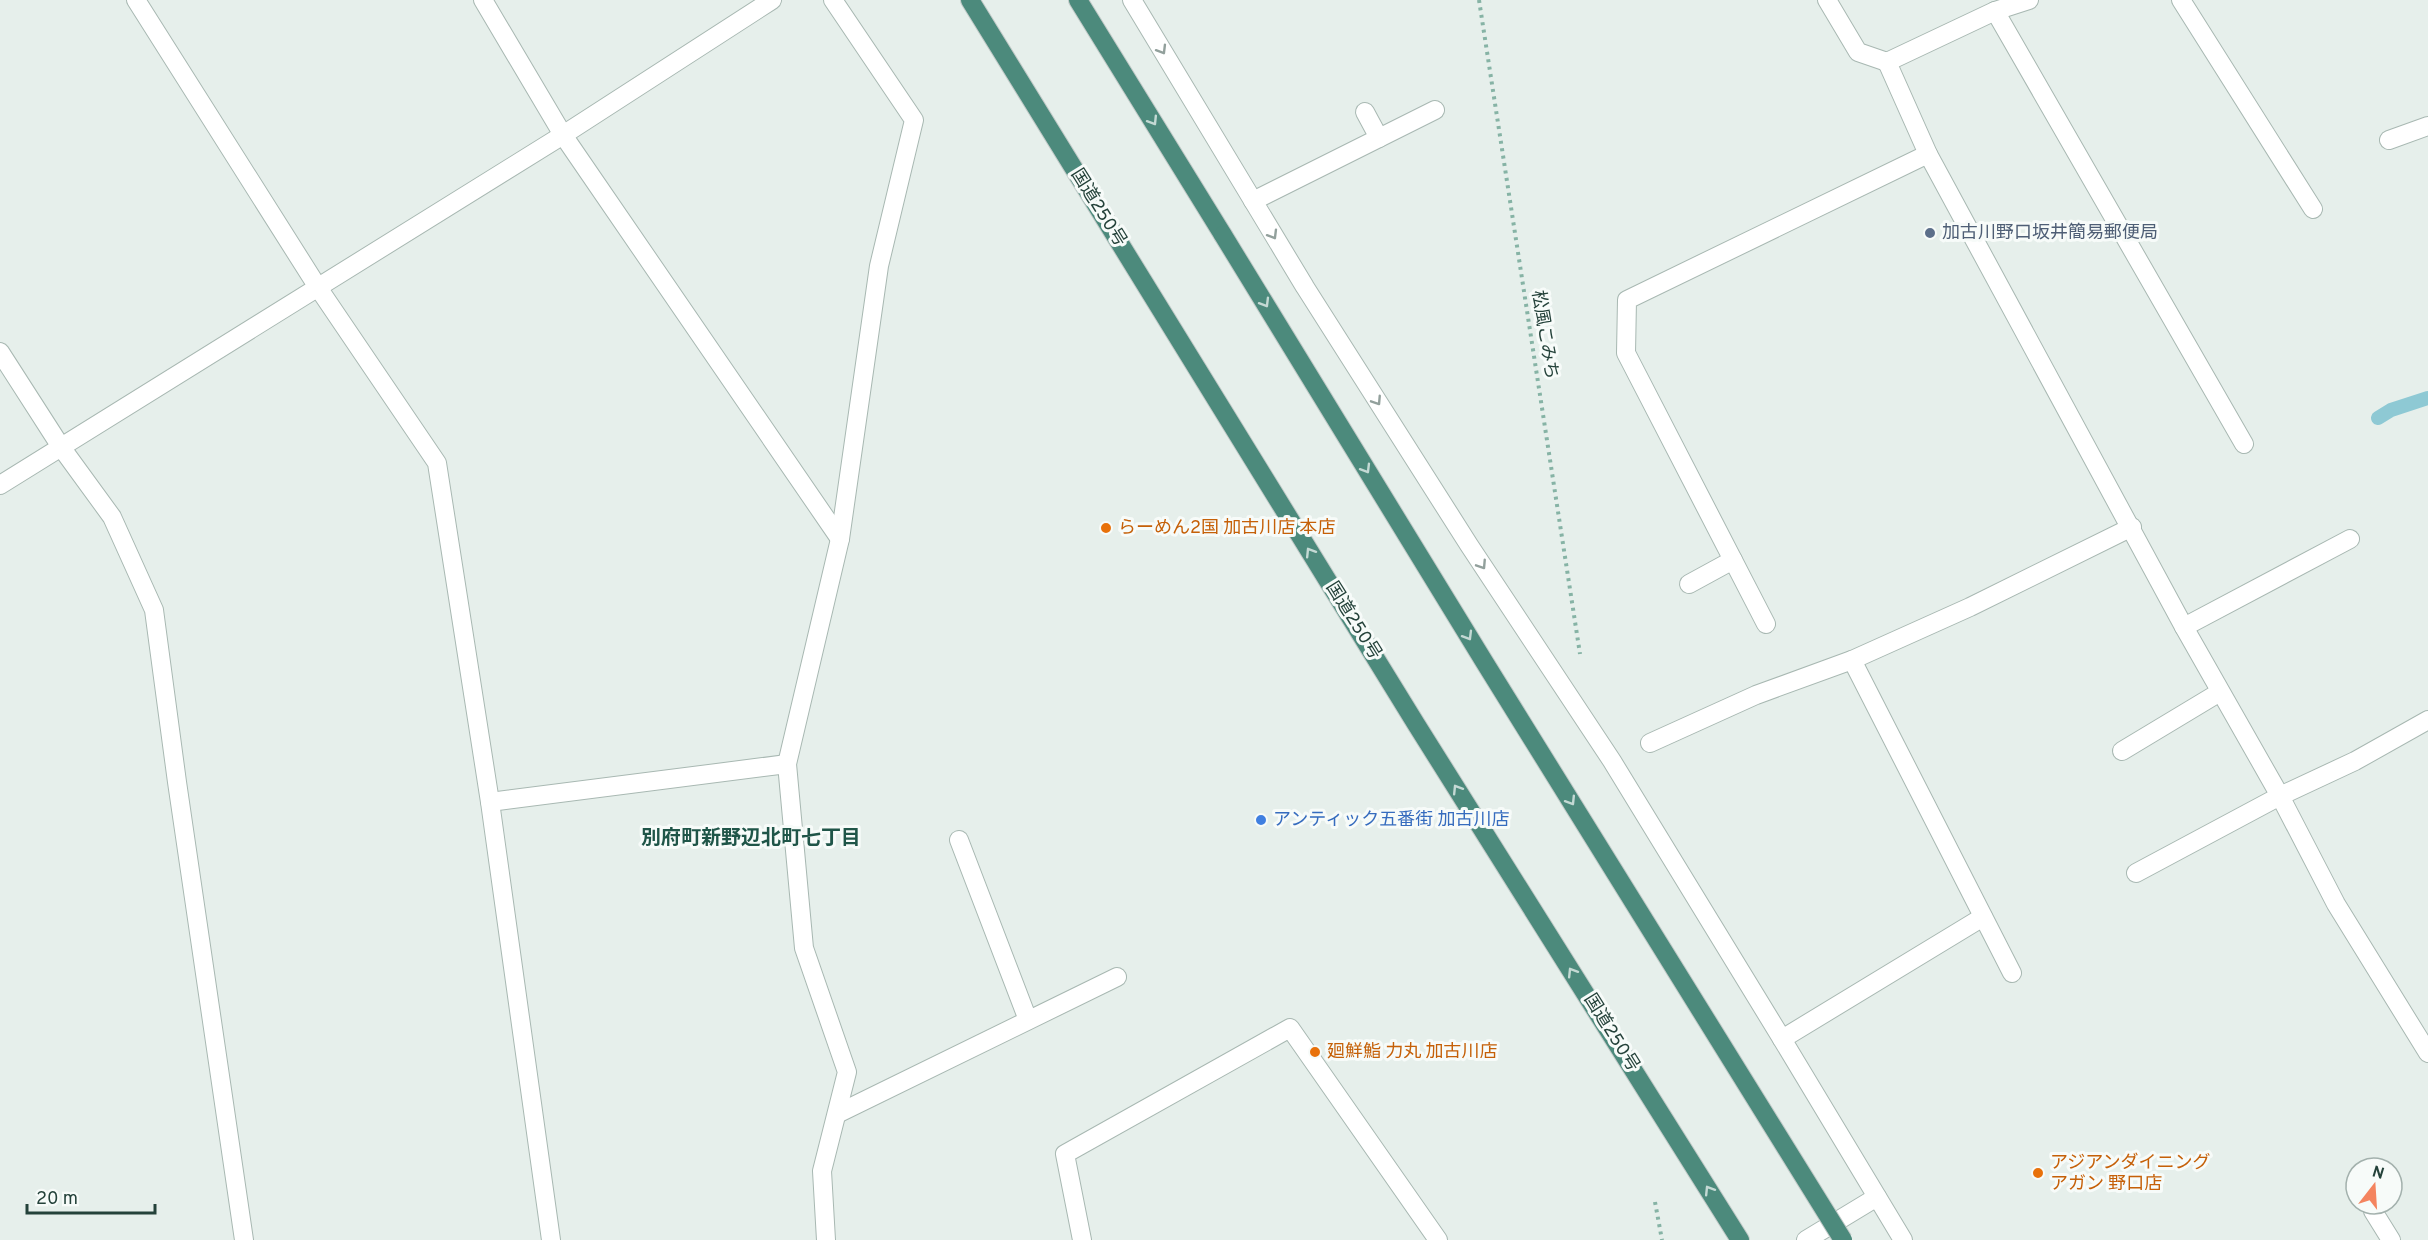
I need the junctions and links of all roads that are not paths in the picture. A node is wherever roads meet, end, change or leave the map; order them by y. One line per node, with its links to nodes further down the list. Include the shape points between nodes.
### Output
1 (136, 0): 22 (street)
2 (483, 0): 16 (street)
3 (772, 0): 16 (street)
4 (833, 0): 29 (street, via 914,120 879,266)
5 (970, 0): 58 (highway, 国道250号, one-way to 5, via 1416,724)
6 (1078, 0): 60 (highway, one-way to 60, bridge)
7 (1132, 0): 20 (street, one-way to 20)
8 (1827, 0): 12 (street, via 1858,52)
9 (2181, 0): 21 (street)
10 (2021, 2): 11 (street)
11 (1995, 11): 12 (street); 24 (street)
12 (1887, 62): 19 (street)
13 (1435, 110): 17 (street)
14 (1365, 112): 17 (street)
15 (2428, 126): 18 (street)
16 (563, 135): 22 (street); 29 (street)
17 (1379, 138): 20 (street)
18 (2390, 140)
19 (1928, 154): 27 (street); 30 (street, via 1627,300 1626,353)
20 (1253, 201): 48 (street, one-way to 48, via 1469,545 1612,761)
21 (2313, 210)
22 (317, 286): 25 (street); 41 (street, via 437,463)
23 (0, 352): 25 (street)
24 (2244, 444)
25 (61, 447): 26 (street); 53 (street, via 112,517 154,610)
26 (0, 484)
27 (2132, 527): 33 (street); 34 (street)
28 (2350, 538): 33 (street)
29 (840, 539): 39 (street)
30 (1733, 560): 31 (street); 32 (street)
31 (1689, 584)
32 (1766, 624)
33 (2184, 627): 35 (street)
34 (1852, 660): 37 (street, via 1756,695); 44 (street)
35 (2220, 692): 38 (street); 40 (street)
36 (2428, 720): 40 (street, via 2355,761)
37 (1650, 743)
38 (2122, 751)
39 (787, 764): 41 (street); 50 (street, via 804,948 847,1072)
40 (2280, 796): 43 (street); 49 (street, via 2336,904)
41 (489, 802): 54 (street)
42 (959, 840): 47 (street)
43 (2136, 873)
44 (1983, 916): 45 (street); 48 (street)
45 (2012, 973)
46 (1117, 977): 47 (street)
47 (1028, 1020): 50 (street)
48 (1782, 1039): 51 (street)
49 (2428, 1053)
50 (837, 1114): 55 (street, via 822,1171)
51 (1877, 1197): 59 (street); 61 (street)
52 (2376, 1216): 62 (street)
53 (244, 1240)
54 (551, 1240)
55 (826, 1240)
56 (1082, 1240): 57 (street, via 1065,1154 1290,1028)
57 (1438, 1240)
58 (1740, 1240)
59 (1806, 1240)
60 (1844, 1240)
61 (1903, 1240)
62 (2391, 1240)

